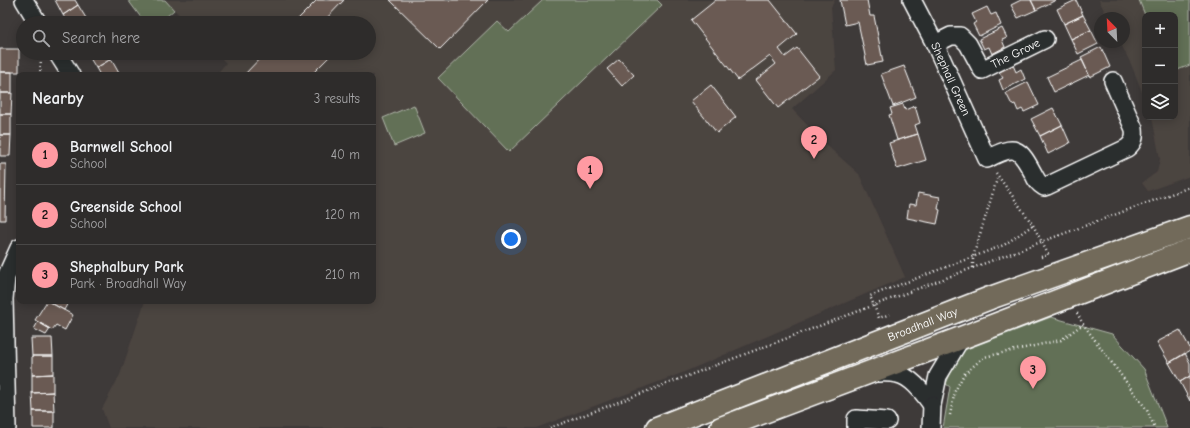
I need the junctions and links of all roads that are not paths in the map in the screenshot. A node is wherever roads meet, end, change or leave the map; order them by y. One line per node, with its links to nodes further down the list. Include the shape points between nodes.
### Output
1 (24, 0): 3 (street)
2 (912, 0): 5 (street, Shephall Green)
3 (34, 16)
4 (1045, 40): 5 (street, The Grove, via 982,70 968,44 960,36 951,36)
5 (935, 44): 8 (street, Shephall Green, via 987,158 1002,151 1015,150 1024,157 1040,185 1044,187 1133,144 1134,129)
6 (56, 60): 7 (street)
7 (69, 72)
8 (1113, 81)
9 (1190, 227): 18 (highway, Broadhall Way, via 990,298)
10 (1190, 250): 13 (highway, Broadhall Way)
11 (16, 253): 12 (street)
12 (3, 276): 17 (street)
13 (961, 338): 14 (highway, Broadhall Way); 15 (street, via 938,376)
14 (866, 373): 15 (street, via 896,373 908,377); 19 (highway, Broadhall Way)
15 (932, 405): 21 (street)
16 (887, 420): 20 (street, via 856,419)
17 (7, 428)
18 (657, 428)
19 (721, 428)
20 (856, 428)
21 (931, 428)

